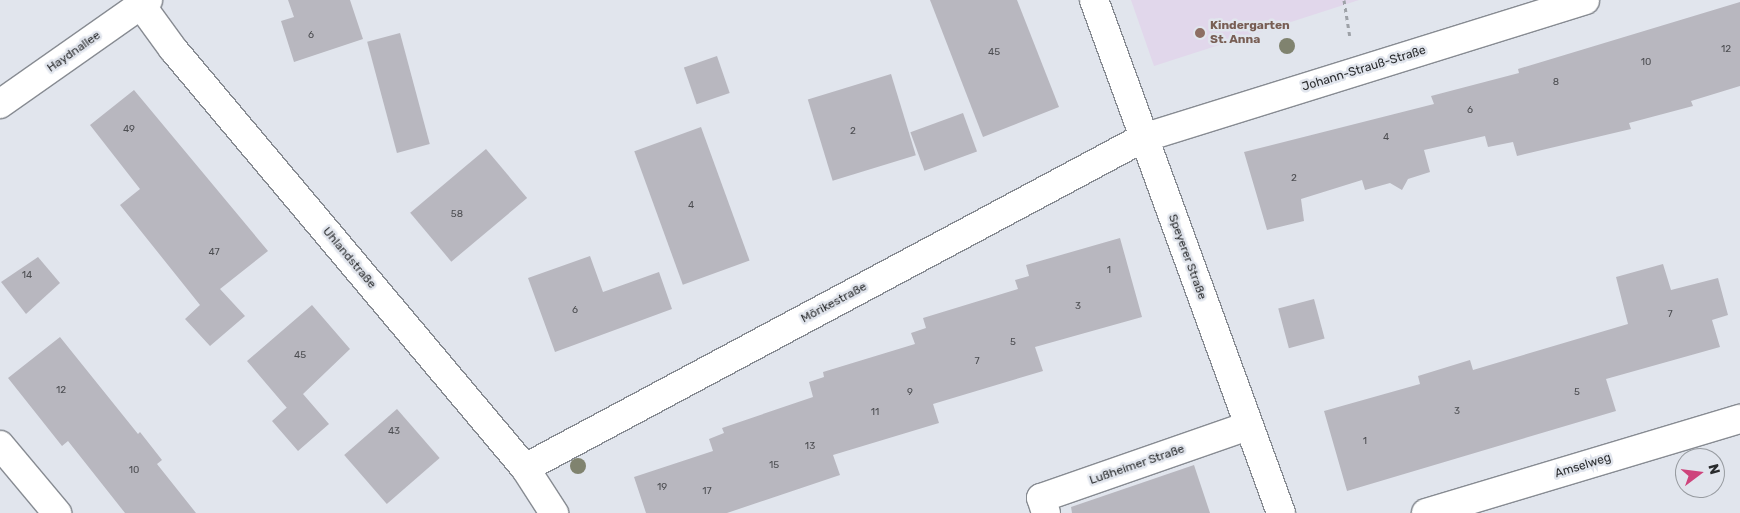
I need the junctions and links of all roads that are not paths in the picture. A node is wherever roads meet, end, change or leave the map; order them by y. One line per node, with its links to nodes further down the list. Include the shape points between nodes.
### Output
1 (1094, 0): 5 (street, Speyerer Straße)
2 (1585, 0): 5 (street, Johann-Strauß-Straße)
3 (144, 2): 4 (street, Haydnallee); 9 (street, Uhlandstraße, via 173,49)
4 (0, 104)
5 (1143, 138): 7 (street, Speyerer Straße); 9 (street, Mörikestraße)
6 (1740, 418): 14 (street, Amselweg)
7 (1248, 426): 12 (street, Lußheimer Straße, via 1041,498); 13 (street, Speyerer Straße)
8 (0, 446): 10 (street)
9 (525, 468): 11 (street, Uhlandstraße)
10 (57, 513)
11 (554, 513)
12 (1046, 513)
13 (1280, 513)
14 (1426, 513)

